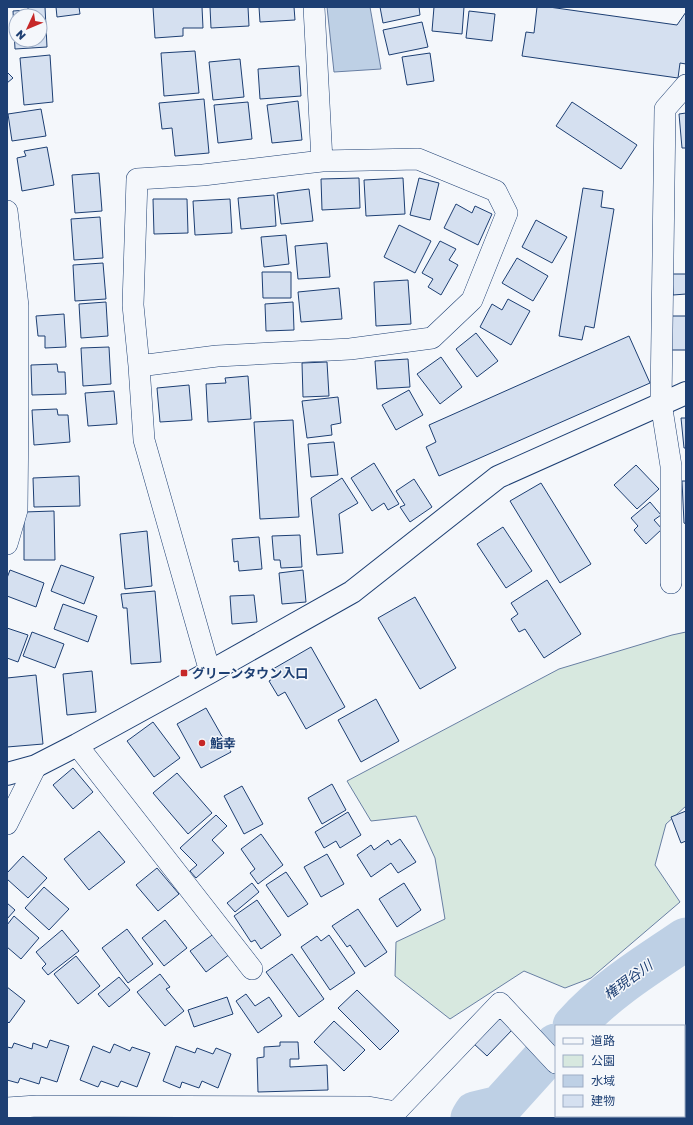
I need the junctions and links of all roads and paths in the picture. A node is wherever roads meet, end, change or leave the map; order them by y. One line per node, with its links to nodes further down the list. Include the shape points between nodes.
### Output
1 (314, 7): 3 (street)
2 (686, 84): 8 (street, via 665,109)
3 (322, 161): 6 (street, via 203,175 138,178 133,305); 6 (street, via 418,159 496,191 507,213 472,300 432,338 350,349 217,356)
4 (7, 211): 5 (street)
5 (11, 287): 9 (street, via 18,306 17,510)
6 (139, 366): 11 (street, via 144,440)
7 (686, 393): 8 (street)
8 (661, 403): 10 (street, via 671,466); 11 (street, via 498,477 352,592)
9 (7, 544)
10 (671, 583)
11 (210, 672): 12 (street)
12 (77, 745): 13 (street); 16 (street)
13 (36, 766): 14 (street); 15 (street)
14 (7, 774)
15 (7, 824)
16 (252, 969)
17 (555, 1061): 19 (street, via 500,1003)
18 (7, 1108): 19 (street, via 368,1107)
19 (396, 1115)

